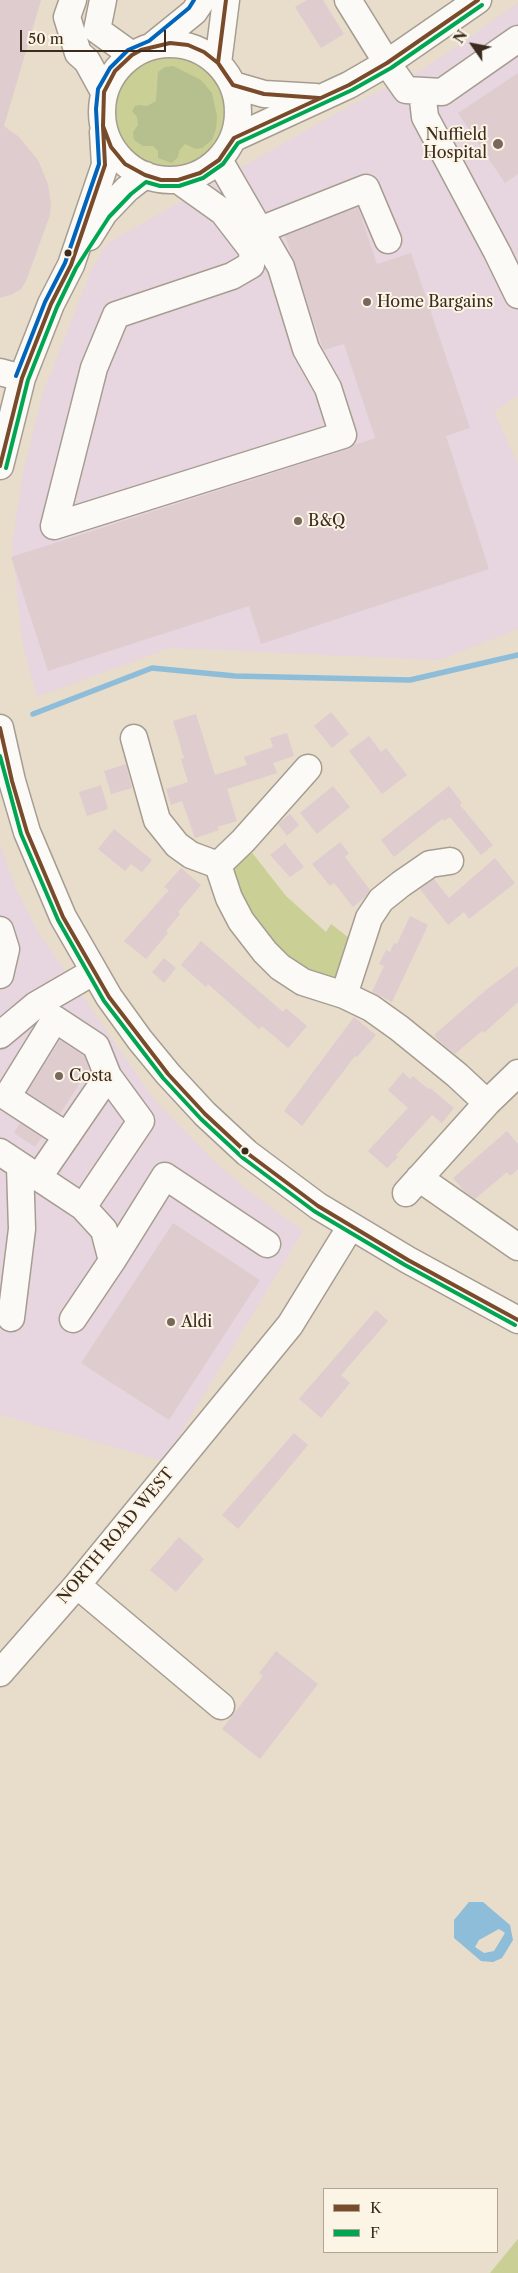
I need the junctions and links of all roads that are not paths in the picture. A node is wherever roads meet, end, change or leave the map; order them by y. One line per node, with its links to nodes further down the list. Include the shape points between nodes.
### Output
1 (73, 0): 13 (street, via 67,18 78,53)
2 (103, 0): 8 (street, via 97,30)
3 (202, 0): 8 (street, via 194,12)
4 (226, 0): 9 (street)
5 (348, 0): 10 (street)
6 (478, 0): 10 (street)
7 (518, 39): 12 (street, via 442,92)
8 (142, 50): 9 (street, via 170,43 188,45); 13 (street, via 115,71)
9 (218, 63): 11 (street)
10 (386, 63): 12 (street, via 406,90); 14 (street)
11 (233, 85): 14 (street, via 264,94); 16 (street, via 238,102)
12 (422, 91): 23 (street, via 425,117)
13 (104, 92): 15 (street)
14 (319, 98): 16 (street)
15 (103, 126): 18 (street, via 111,147 125,164); 22 (street, via 105,165)
16 (234, 138): 17 (street)
17 (219, 160): 19 (street, via 200,173); 20 (street)
18 (144, 175): 19 (street); 22 (street, via 104,213)
19 (178, 180): 20 (street)
20 (256, 240): 20 (street, via 251,265 232,276 116,315 94,368 54,526 343,435 328,388 306,349 281,267); 21 (street, via 366,188)
21 (388, 240)
22 (70, 265): 24 (street)
23 (518, 295)
24 (11, 375): 25 (street)
25 (0, 466)
26 (0, 728): 32 (street, via 27,832 63,917)
27 (134, 738): 30 (street, via 157,820 177,845 191,855)
28 (308, 768): 30 (street)
29 (450, 861): 34 (street, via 430,864 381,900 368,918)
30 (218, 865): 34 (street, via 241,921 280,968 303,982)
31 (0, 930): 33 (street, via 6,949)
32 (93, 972): 35 (street); 42 (street, via 140,1040 205,1114 270,1171)
33 (0, 975)
34 (344, 995): 38 (street, via 399,1028)
35 (3, 1023)
36 (518, 1073): 38 (street)
37 (108, 1076): 39 (street); 39 (street, via 96,1046 55,1019 7,1097); 41 (street, via 141,1121)
38 (487, 1103): 44 (street, via 413,1186)
39 (67, 1136): 40 (street)
40 (20, 1166): 41 (street); 46 (street, via 22,1229)
41 (82, 1207): 45 (street, via 104,1230)
42 (351, 1226): 48 (street); 49 (street, NORTH ROAD WEST, via 290,1325)
43 (267, 1244): 45 (street, via 166,1176)
44 (518, 1248)
45 (112, 1261): 47 (street)
46 (11, 1318)
47 (72, 1319)
48 (518, 1320)
49 (77, 1585): 50 (street, NORTH ROAD WEST); 51 (street)
50 (0, 1673)
51 (220, 1706)

